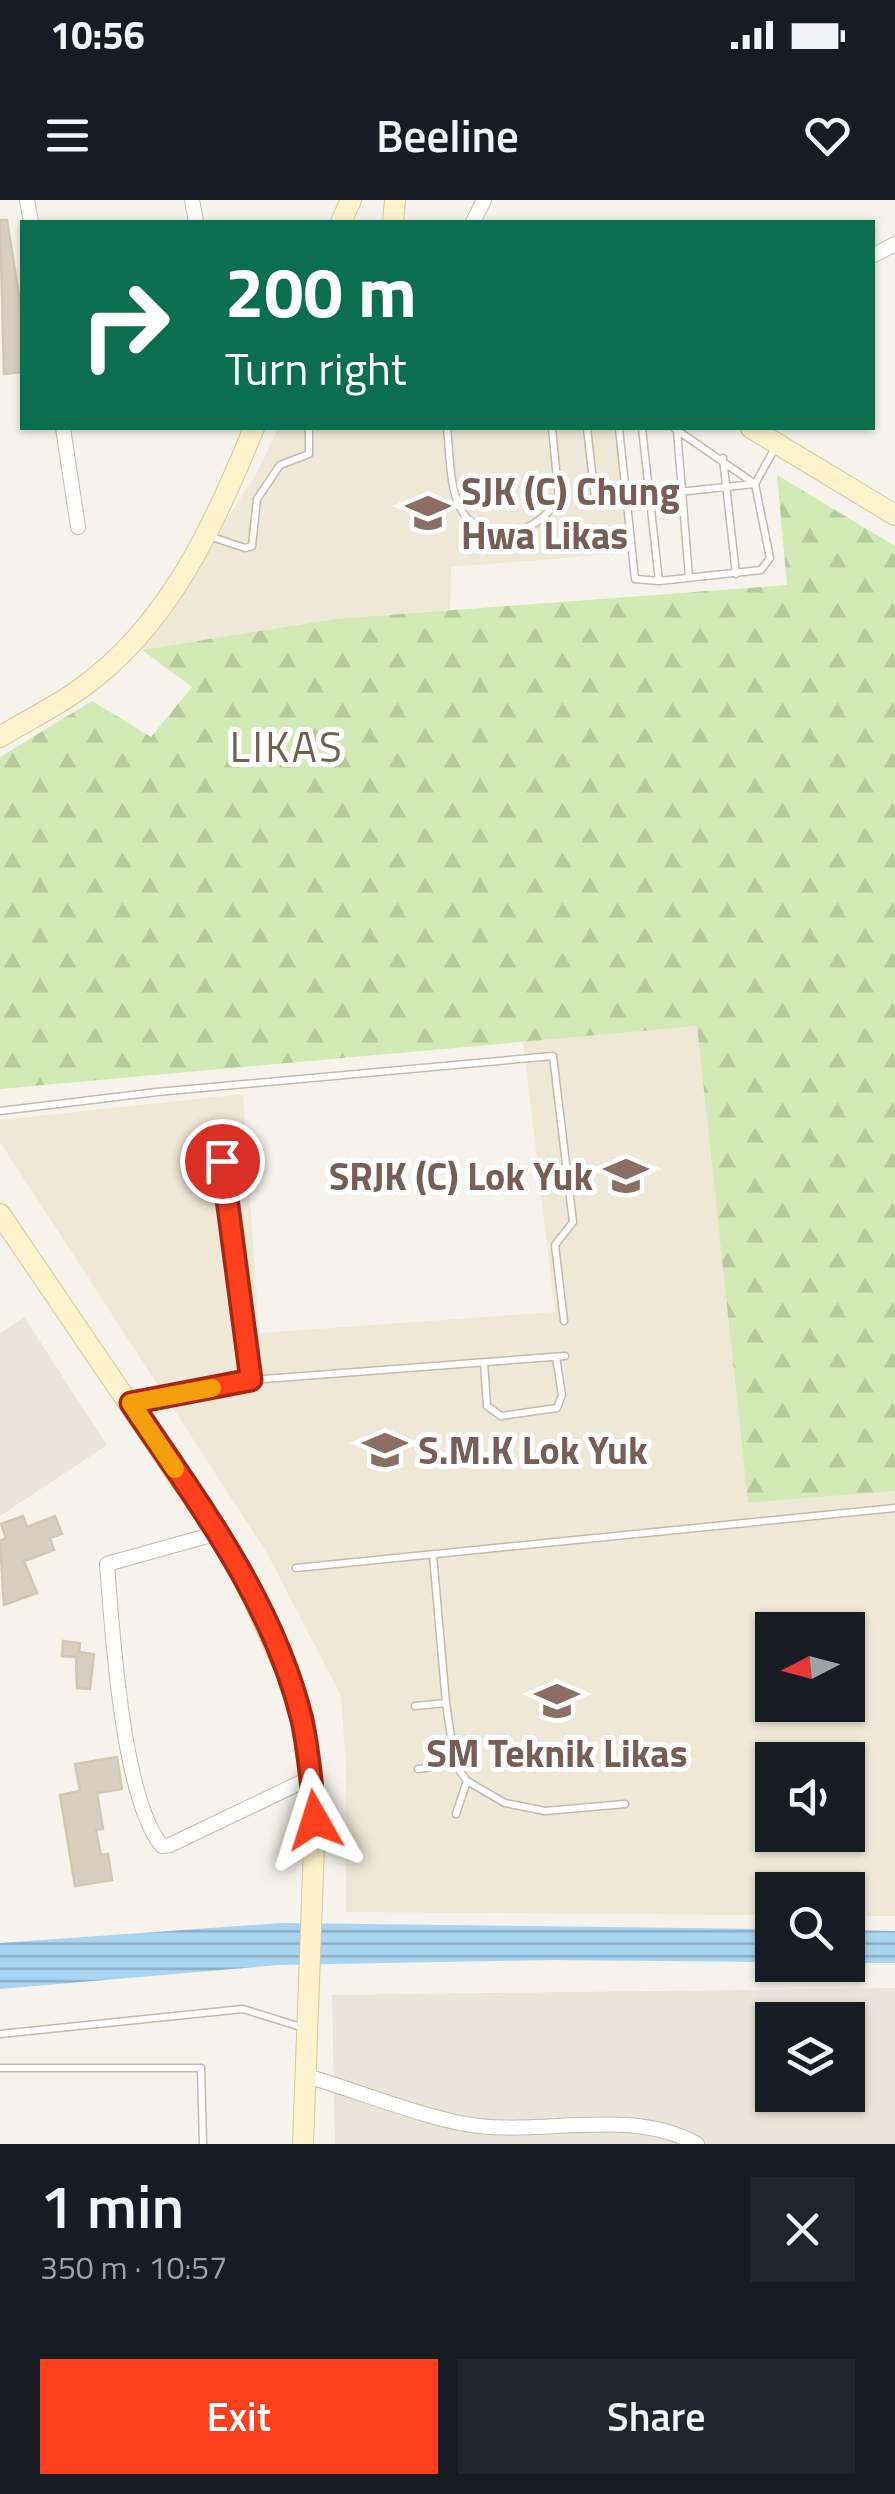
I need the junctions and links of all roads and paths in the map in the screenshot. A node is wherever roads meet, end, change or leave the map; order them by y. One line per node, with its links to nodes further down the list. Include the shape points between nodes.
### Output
1 (63, 430): 20 (street)
2 (253, 430): 21 (street)
3 (309, 430): 21 (lane, via 310,454 280,464 258,499 252,546)
4 (447, 430): 5 (lane, via 454,500 465,520 500,533 526,531 559,498)
5 (552, 430)
6 (587, 430): 18 (lane)
7 (619, 430): 24 (lane, via 635,579)
8 (642, 430): 17 (lane)
9 (676, 430): 16 (lane)
10 (679, 430): 13 (lane)
11 (754, 430): 12 (street)
12 (778, 444): 14 (lane); 19 (street)
13 (723, 458): 14 (lane); 15 (lane)
14 (755, 484): 15 (lane); 22 (lane, via 770,558 762,570)
15 (727, 488): 16 (lane); 22 (lane)
16 (684, 493): 17 (lane); 23 (lane)
17 (650, 494): 24 (lane)
18 (596, 498)
19 (895, 516)
20 (78, 527)
21 (208, 535): 25 (street, via 131,644 82,688)
22 (736, 574): 23 (lane)
23 (689, 577): 24 (lane)
24 (658, 581)
25 (0, 737)
26 (0, 1111): 29 (lane, via 553,1056 573,1222 556,1245)
27 (222, 1161): 31 (lane)
28 (0, 1214): 32 (street)
29 (564, 1322)
30 (484, 1362): 30 (lane, via 561,1357 557,1408 501,1416 487,1406); 31 (lane)
31 (251, 1380): 32 (lane)
32 (131, 1403): 34 (street)
33 (895, 1508): 35 (lane)
34 (218, 1533): 41 (street, via 276,1640 302,1722); 41 (street, via 106,1564 117,1697 148,1822 158,1841 170,1846)
35 (433, 1555): 36 (lane); 37 (lane)
36 (296, 1568)
37 (446, 1703): 38 (lane); 39 (lane)
38 (415, 1706)
39 (455, 1764): 40 (lane); 42 (lane)
40 (418, 1769)
41 (310, 1778): 45 (street, via 316,1848)
42 (467, 1781): 43 (lane, via 504,1803 544,1811); 44 (lane)
43 (625, 1804)
44 (456, 1814)
45 (305, 2028): 46 (lane, via 244,2009); 48 (street)
46 (0, 2034)
47 (0, 2068): 50 (lane, via 201,2068)
48 (303, 2074): 49 (street, via 474,2126); 51 (street)
49 (543, 2137): 52 (street, via 644,2124)
50 (203, 2144)
51 (303, 2144)
52 (697, 2144)

